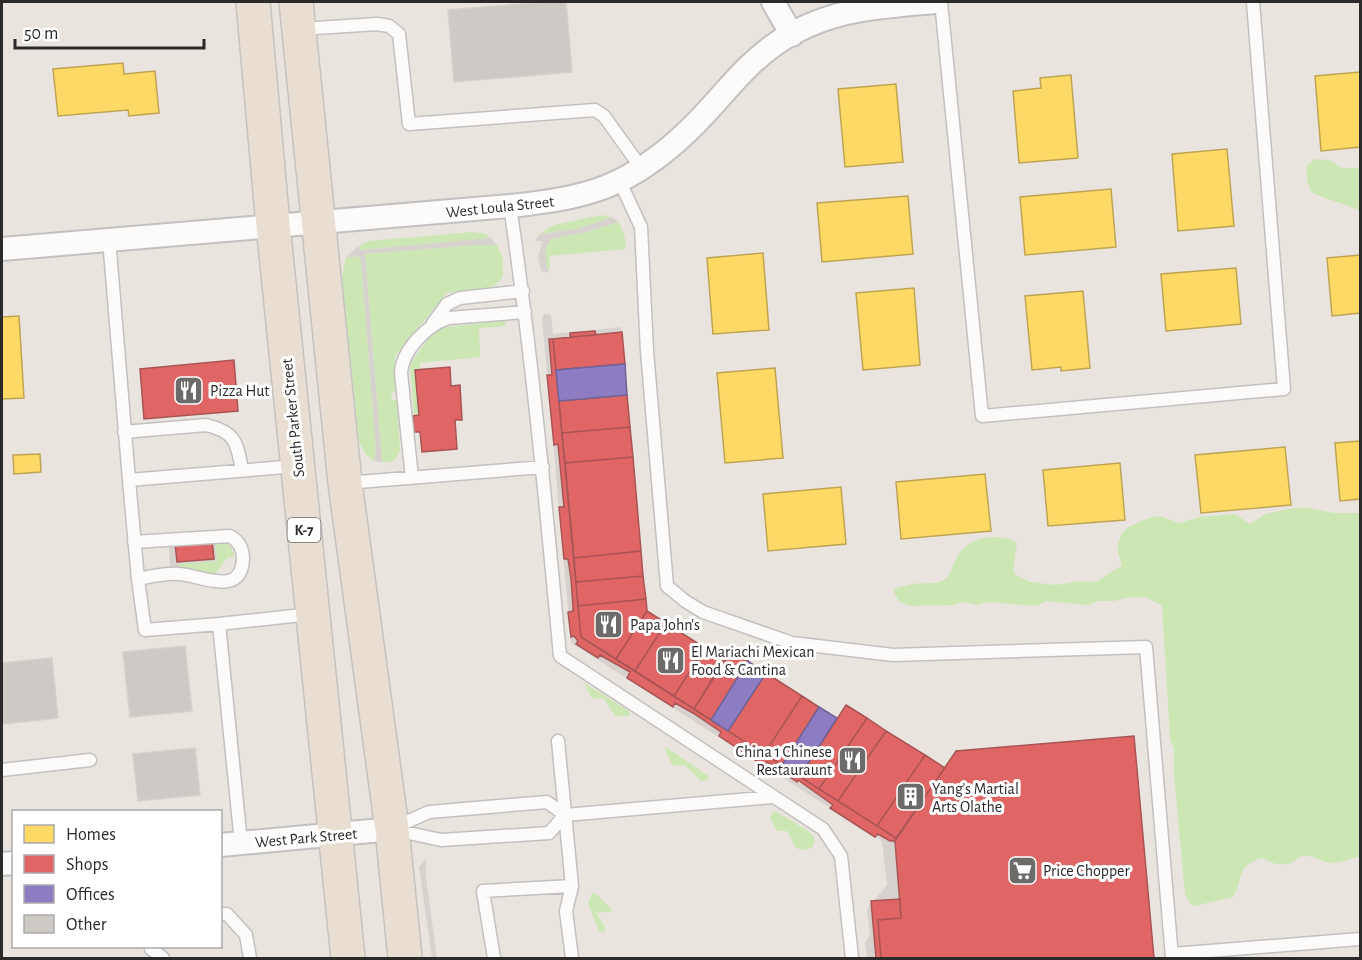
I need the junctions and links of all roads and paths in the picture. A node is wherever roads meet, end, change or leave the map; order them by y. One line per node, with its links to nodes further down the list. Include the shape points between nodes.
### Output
1 (253, 2): 12 (highway, South Parker Street / K-7)
2 (773, 2): 7 (street)
3 (935, 2): 7 (street, West Loula Street, via 859,9 816,22)
4 (940, 2): 5 (lane, via 982,416 1284,389)
5 (1253, 2)
6 (298, 15): 8 (lane, via 389,26 399,34 409,124 595,110 604,116); 11 (highway)
7 (792, 35): 8 (street, West Loula Street, via 774,45 736,78 687,132)
8 (642, 169): 9 (street, West Loula Street)
9 (621, 182): 10 (street, West Loula Street, via 580,196); 41 (lane, via 641,227 667,586 703,612 792,643 892,655 1146,647)
10 (510, 206): 11 (street, West Loula Street); 15 (lane)
11 (319, 221): 12 (street, West Loula Street); 24 (highway)
12 (273, 225): 13 (street, West Loula Street); 19 (highway, South Parker Street / K-7)
13 (109, 239): 14 (street, West Loula Street); 18 (lane)
14 (2, 249)
15 (523, 291): 16 (lane); 17 (lane, via 460,298 447,304)
16 (525, 312): 17 (lane, via 449,318); 20 (lane)
17 (432, 325): 22 (lane, via 401,364)
18 (124, 432): 21 (lane, via 215,427 238,445); 23 (lane)
19 (297, 465): 21 (lane); 27 (highway, South Parker Street / K-7)
20 (543, 467): 22 (lane); 32 (lane, via 560,656)
21 (242, 470): 23 (lane)
22 (412, 478): 24 (lane)
23 (129, 480): 25 (lane)
24 (345, 483): 34 (highway)
25 (134, 542): 26 (lane); 26 (lane, via 230,536 237,540 243,554 241,569 230,581 176,574)
26 (138, 579): 28 (lane, via 145,630)
27 (312, 614): 28 (lane); 35 (highway, South Parker Street / K-7)
28 (219, 624): 36 (lane)
29 (558, 741): 33 (lane)
30 (90, 760): 31 (lane)
31 (2, 770)
32 (773, 797): 33 (lane); 48 (lane, via 823,830 841,856)
33 (564, 815): 34 (lane, via 547,802 429,812); 34 (lane, via 549,833 441,840); 37 (lane)
34 (392, 829): 35 (street, West Park Street); 45 (highway)
35 (335, 835): 36 (street, West Park Street); 44 (highway, K-7)
36 (231, 844)
37 (572, 886): 46 (lane, via 483,891); 47 (lane, via 566,911)
38 (222, 914): 42 (lane, via 227,914 246,935)
39 (1360, 939): 41 (lane)
40 (151, 951): 43 (lane)
41 (1172, 956)
42 (248, 957)
43 (163, 958)
44 (348, 958)
45 (405, 958)
46 (494, 958)
47 (573, 958)
48 (852, 958)

